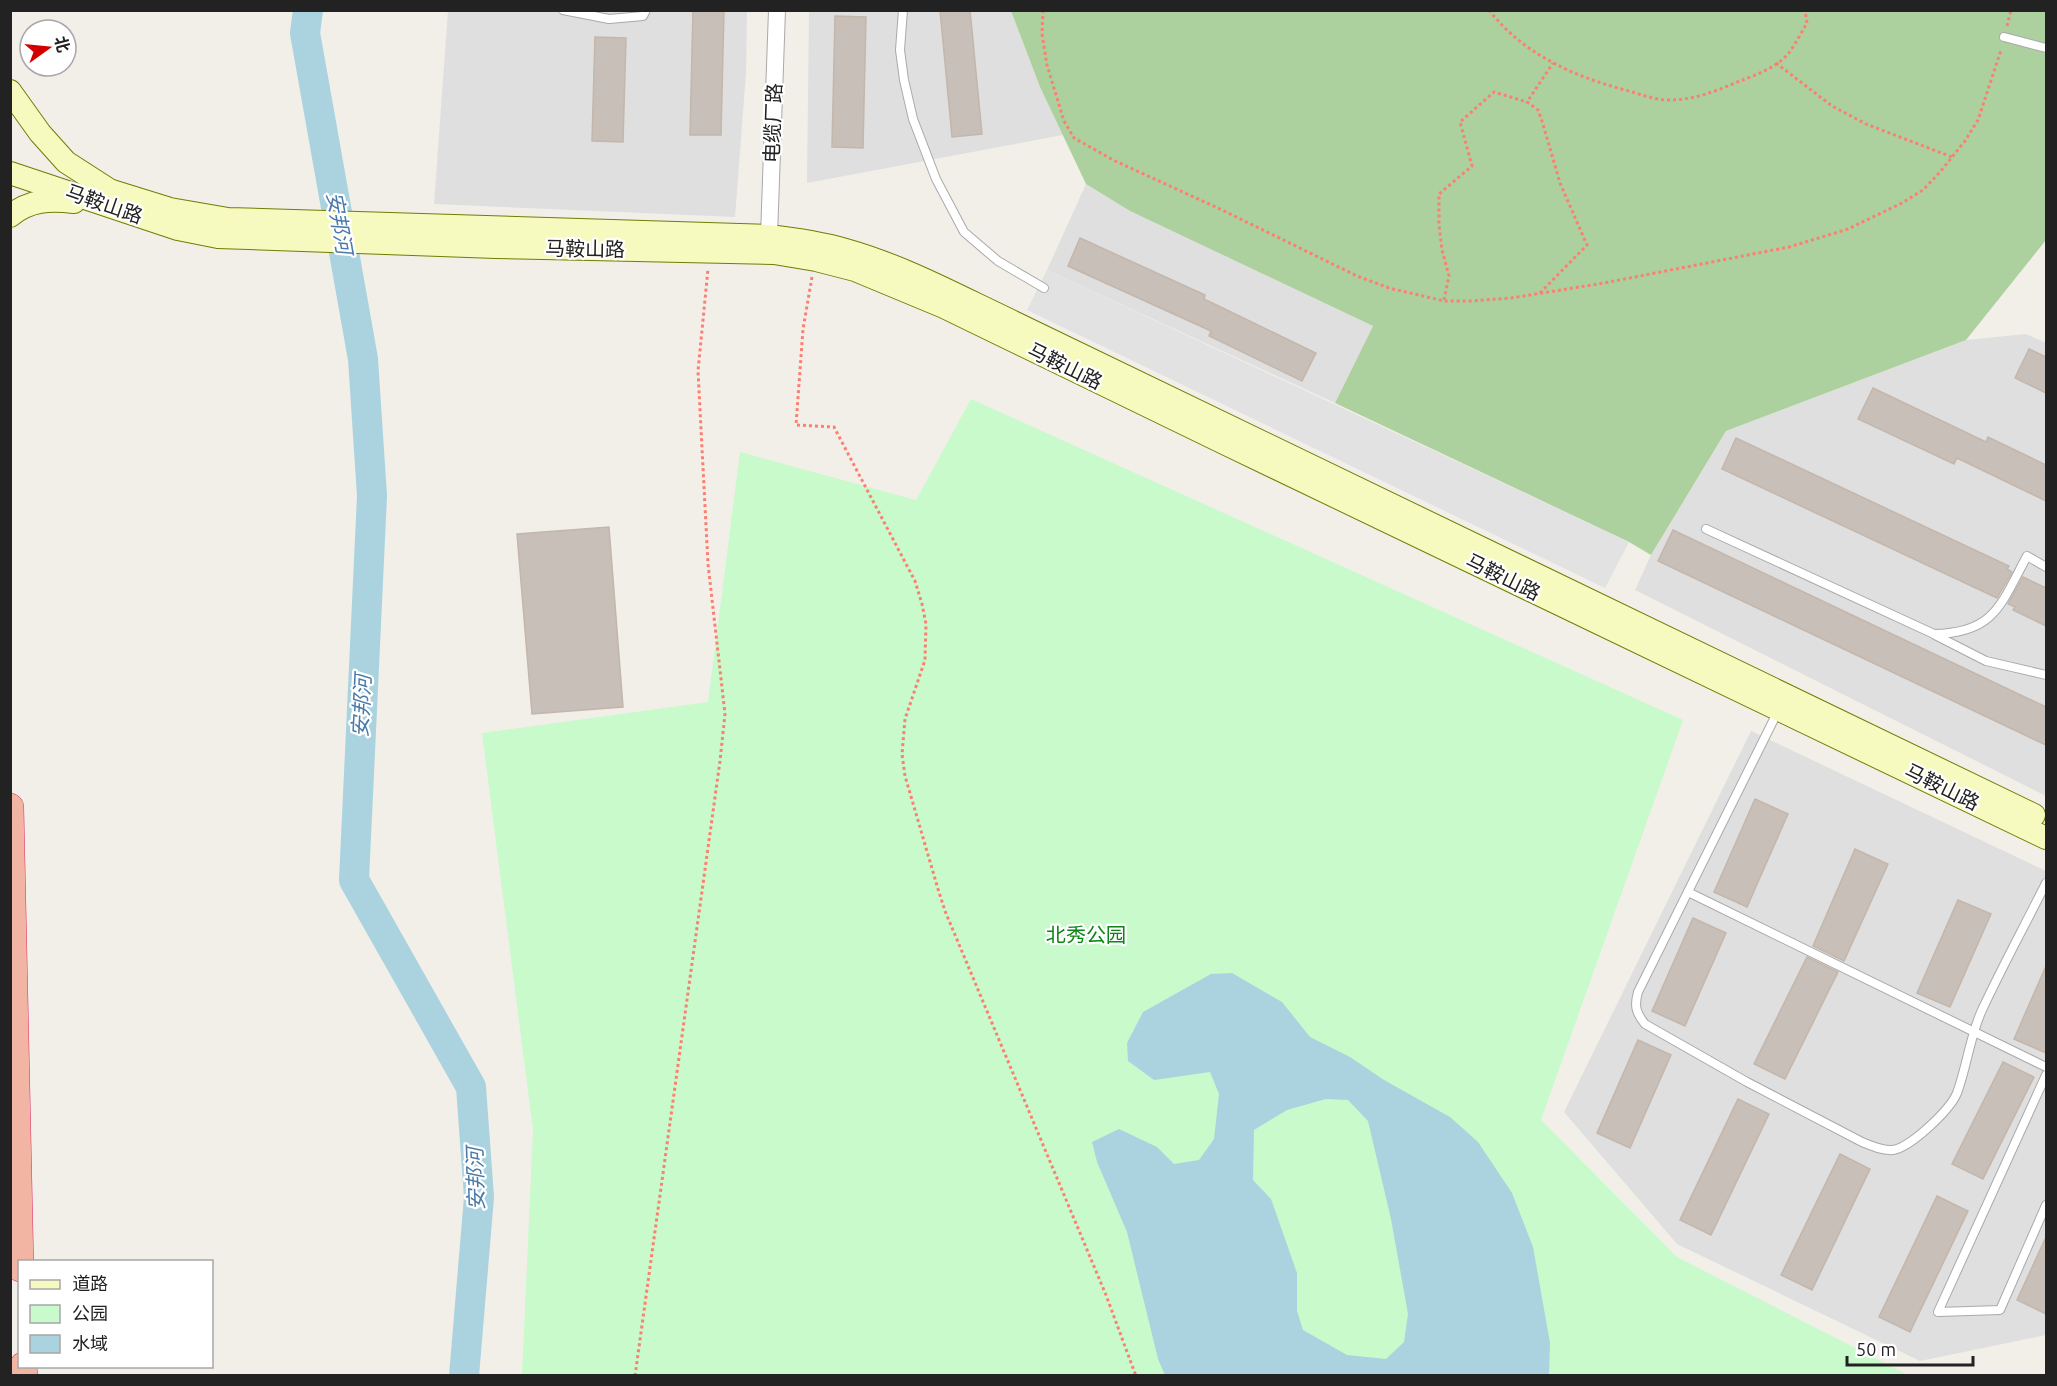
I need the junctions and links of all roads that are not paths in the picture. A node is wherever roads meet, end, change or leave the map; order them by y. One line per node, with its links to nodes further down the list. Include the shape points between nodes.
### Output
1 (563, 10): 2 (lane, via 609,19 643,16)
2 (646, 10)
3 (777, 10): 12 (street, 电缆厂路)
4 (903, 10): 14 (lane, via 903,80 936,179 964,232 998,261)
5 (2004, 37): 6 (lane)
6 (2046, 48)
7 (10, 91): 10 (main road, via 40,134)
8 (10, 158): 10 (main road, 马鞍山路)
9 (10, 172): 10 (main road, 马鞍山路)
10 (109, 198): 11 (main road, via 41,201); 13 (main road, 马鞍山路, via 287,230)
11 (10, 216)
12 (770, 236): 13 (main road, 马鞍山路); 21 (main road, 马鞍山路, via 846,250 908,272)
13 (497, 237): 19 (main road, 马鞍山路, via 774,254 855,270 944,307)
14 (1044, 288)
15 (1706, 529): 17 (lane)
16 (2046, 567): 17 (lane, via 2027,556 1999,608 1987,621 1952,634)
17 (1934, 634): 18 (lane, via 1986,661)
18 (2046, 675)
19 (1779, 709): 22 (main road, 马鞍山路); 24 (lane)
20 (10, 807): 29 (highway)
21 (2046, 820)
22 (2046, 838)
23 (2046, 883): 25 (lane, via 1981,1012)
24 (1688, 892): 25 (lane); 25 (lane, via 1638,992 1637,1014 1645,1024 1862,1142 1881,1150 1903,1147 1944,1112 1956,1095)
25 (1975, 1032): 26 (lane)
26 (2046, 1067)
27 (2046, 1075): 28 (lane, via 1938,1312 2000,1310)
28 (2046, 1205)
29 (20, 1260)

